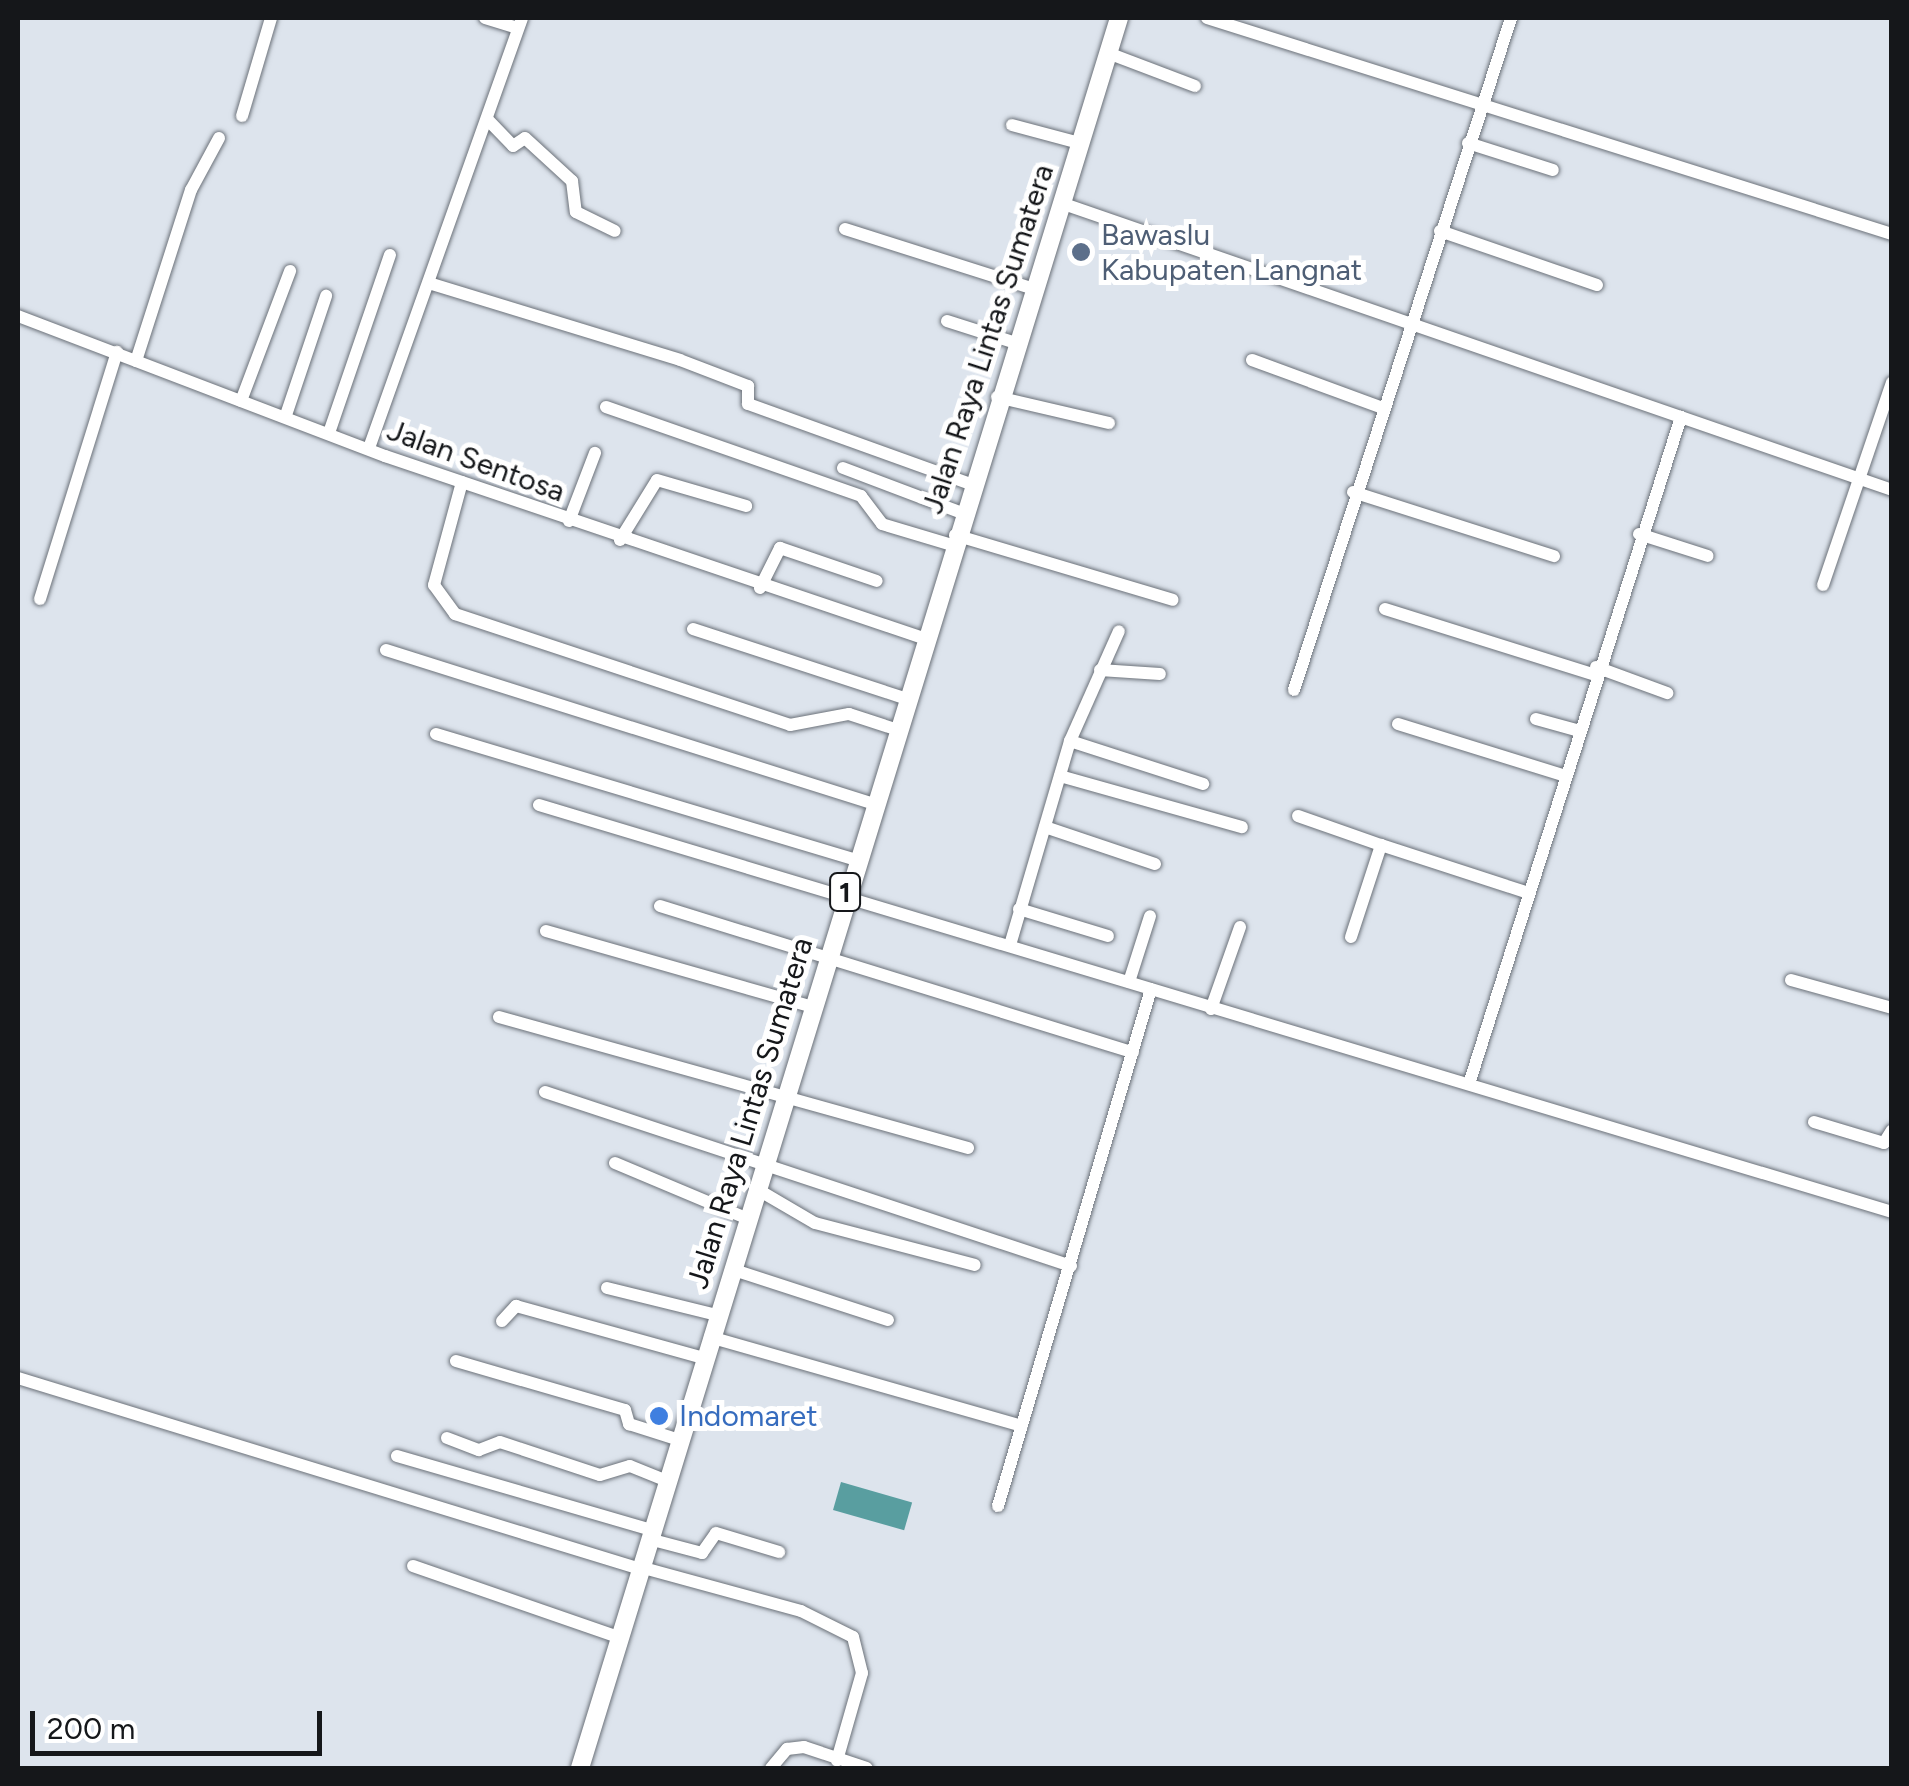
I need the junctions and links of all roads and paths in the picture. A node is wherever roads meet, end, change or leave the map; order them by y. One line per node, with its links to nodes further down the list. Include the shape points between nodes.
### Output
1 (271, 18): 10 (street)
2 (485, 18): 6 (street)
3 (1119, 18): 7 (highway, Jalan Raya Lintas Sumatera / 1)
4 (1207, 18): 9 (street)
5 (1511, 18): 9 (street)
6 (520, 23): 11 (street)
7 (1108, 53): 8 (street); 14 (highway, Jalan Raya Lintas Sumatera / 1)
8 (1194, 86)
9 (1476, 104): 15 (street); 21 (street)
10 (242, 116)
11 (488, 120): 20 (street, via 513,146 525,138 572,182 576,212); 24 (street)
12 (1012, 125): 14 (street)
13 (219, 138): 33 (street, via 191,190)
14 (1079, 143): 17 (highway, Jalan Raya Lintas Sumatera / 1)
15 (1468, 143): 16 (street); 19 (street)
16 (1553, 170)
17 (1061, 203): 26 (highway, Jalan Raya Lintas Sumatera / 1); 29 (street)
18 (845, 228): 26 (street)
19 (1440, 231): 25 (street); 29 (street)
20 (615, 232)
21 (1892, 234)
22 (390, 255): 43 (street)
23 (290, 272): 37 (street)
24 (432, 284): 44 (street); 49 (street, via 680,360 748,386 748,404)
25 (1597, 285)
26 (1031, 288): 31 (highway, Jalan Raya Lintas Sumatera / 1)
27 (326, 296): 40 (street)
28 (18, 316): 32 (street, Jalan Sentosa)
29 (1411, 320): 38 (street); 41 (street)
30 (947, 322): 31 (street)
31 (1014, 342): 36 (highway, Jalan Raya Lintas Sumatera / 1)
32 (117, 352): 33 (street, Jalan Sentosa); 63 (street)
33 (136, 360): 37 (street, Jalan Sentosa)
34 (1252, 360): 38 (street)
35 (1892, 382): 47 (street)
36 (997, 397): 42 (street); 49 (highway, Jalan Raya Lintas Sumatera / 1)
37 (241, 401): 40 (street, Jalan Sentosa)
38 (1380, 407): 51 (street)
39 (606, 408): 57 (street, via 861,496 882,524)
40 (286, 414): 43 (street, Jalan Sentosa)
41 (1681, 416): 47 (street); 55 (street)
42 (1109, 423)
43 (330, 430): 44 (street, Jalan Sentosa)
44 (369, 448): 48 (street, Jalan Sentosa)
45 (595, 452): 54 (street)
46 (844, 468): 53 (street)
47 (1858, 477): 50 (street); 61 (street)
48 (462, 482): 54 (street, Jalan Sentosa); 78 (street, via 434,585 455,614 790,725 849,714)
49 (970, 484): 53 (highway, Jalan Raya Lintas Sumatera / 1)
50 (1892, 490)
51 (1353, 492): 58 (street); 73 (street)
52 (746, 506): 56 (street, via 657,480)
53 (962, 513): 57 (highway, Jalan Raya Lintas Sumatera / 1)
54 (569, 521): 56 (street, Jalan Sentosa)
55 (1639, 534): 59 (street); 71 (street)
56 (620, 540): 62 (street, Jalan Sentosa)
57 (953, 540): 64 (street); 68 (highway, Jalan Raya Lintas Sumatera / 1)
58 (1554, 556)
59 (1708, 556)
60 (877, 581): 62 (street, via 780,548)
61 (1823, 585)
62 (760, 588): 68 (street, Jalan Sentosa)
63 (40, 599)
64 (1174, 600)
65 (1386, 609): 71 (street)
66 (693, 630): 75 (street)
67 (1119, 631): 70 (street)
68 (923, 638): 75 (highway, Jalan Raya Lintas Sumatera / 1)
69 (386, 650): 85 (street)
70 (1100, 670): 72 (street); 81 (street)
71 (1595, 670): 74 (street); 79 (street)
72 (1160, 674)
73 (1294, 690)
74 (1667, 693)
75 (904, 698): 78 (highway, Jalan Raya Lintas Sumatera / 1)
76 (1536, 719): 79 (street)
77 (1398, 724): 83 (street)
78 (896, 728): 85 (highway, Jalan Raya Lintas Sumatera / 1)
79 (1576, 730): 83 (street)
80 (436, 734): 91 (street)
81 (1070, 742): 82 (street); 84 (street)
82 (1060, 776): 88 (street); 89 (street)
83 (1563, 776): 94 (street)
84 (1203, 784)
85 (871, 803): 91 (highway, Jalan Raya Lintas Sumatera / 1)
86 (539, 805): 93 (street)
87 (1298, 816): 90 (street)
88 (1045, 827): 92 (street); 96 (street)
89 (1242, 827)
90 (1381, 845): 94 (street); 101 (street)
91 (855, 860): 93 (highway, Jalan Raya Lintas Sumatera / 1)
92 (1154, 864)
93 (845, 892): 102 (street); 103 (highway, Jalan Raya Lintas Sumatera / 1)
94 (1526, 892): 112 (street)
95 (660, 906): 103 (street)
96 (1019, 909): 100 (street); 102 (street)
97 (1150, 916): 105 (street)
98 (1240, 927): 109 (street)
99 (546, 931): 107 (street)
100 (1108, 936)
101 (1351, 937)
102 (1010, 945): 105 (street)
103 (825, 958): 107 (highway, Jalan Raya Lintas Sumatera / 1); 111 (street)
104 (1791, 980): 108 (street)
105 (1129, 982): 106 (street)
106 (1151, 989): 109 (street); 111 (street)
107 (810, 1006): 114 (highway, Jalan Raya Lintas Sumatera / 1)
108 (1892, 1008)
109 (1212, 1009): 112 (street)
110 (498, 1017): 114 (street)
111 (1133, 1052): 124 (street)
112 (1468, 1084): 121 (street)
113 (545, 1092): 118 (street)
114 (782, 1096): 117 (street); 118 (highway, Jalan Raya Lintas Sumatera / 1)
115 (1814, 1122): 116 (street, via 1884,1144)
116 (1892, 1130)
117 (968, 1148)
118 (764, 1161): 120 (highway, Jalan Raya Lintas Sumatera / 1); 124 (street)
119 (615, 1163): 122 (street)
120 (755, 1188): 122 (highway, Jalan Raya Lintas Sumatera / 1); 123 (street, via 815,1223)
121 (1892, 1212)
122 (746, 1218): 125 (highway, Jalan Raya Lintas Sumatera / 1)
123 (975, 1265)
124 (1071, 1266): 134 (street)
125 (731, 1268): 127 (highway, Jalan Raya Lintas Sumatera / 1); 128 (street)
126 (607, 1288): 127 (street)
127 (718, 1316): 130 (highway, Jalan Raya Lintas Sumatera / 1)
128 (888, 1320)
129 (502, 1321): 131 (street, via 516,1306)
130 (710, 1337): 131 (highway, Jalan Raya Lintas Sumatera / 1); 134 (street)
131 (704, 1358): 136 (highway, Jalan Raya Lintas Sumatera / 1)
132 (456, 1361): 136 (street, via 625,1410 629,1424)
133 (18, 1378): 143 (street)
134 (1022, 1426): 139 (street)
135 (447, 1438): 138 (street, via 480,1450 500,1442 600,1475 630,1466)
136 (679, 1440): 138 (highway, Jalan Raya Lintas Sumatera / 1)
137 (398, 1456): 140 (street)
138 (665, 1480): 140 (highway, Jalan Raya Lintas Sumatera / 1)
139 (998, 1506)
140 (650, 1534): 141 (street, via 702,1553 714,1532); 143 (highway, Jalan Raya Lintas Sumatera / 1)
141 (780, 1552)
142 (414, 1566): 144 (street)
143 (640, 1568): 144 (highway, Jalan Raya Lintas Sumatera / 1); 145 (street, via 801,1611 853,1637 862,1673)
144 (618, 1638): 146 (highway, Jalan Raya Lintas Sumatera / 1)
145 (837, 1760): 147 (street, via 796,1748); 148 (street)
146 (580, 1768)
147 (771, 1768)
148 (867, 1768)

